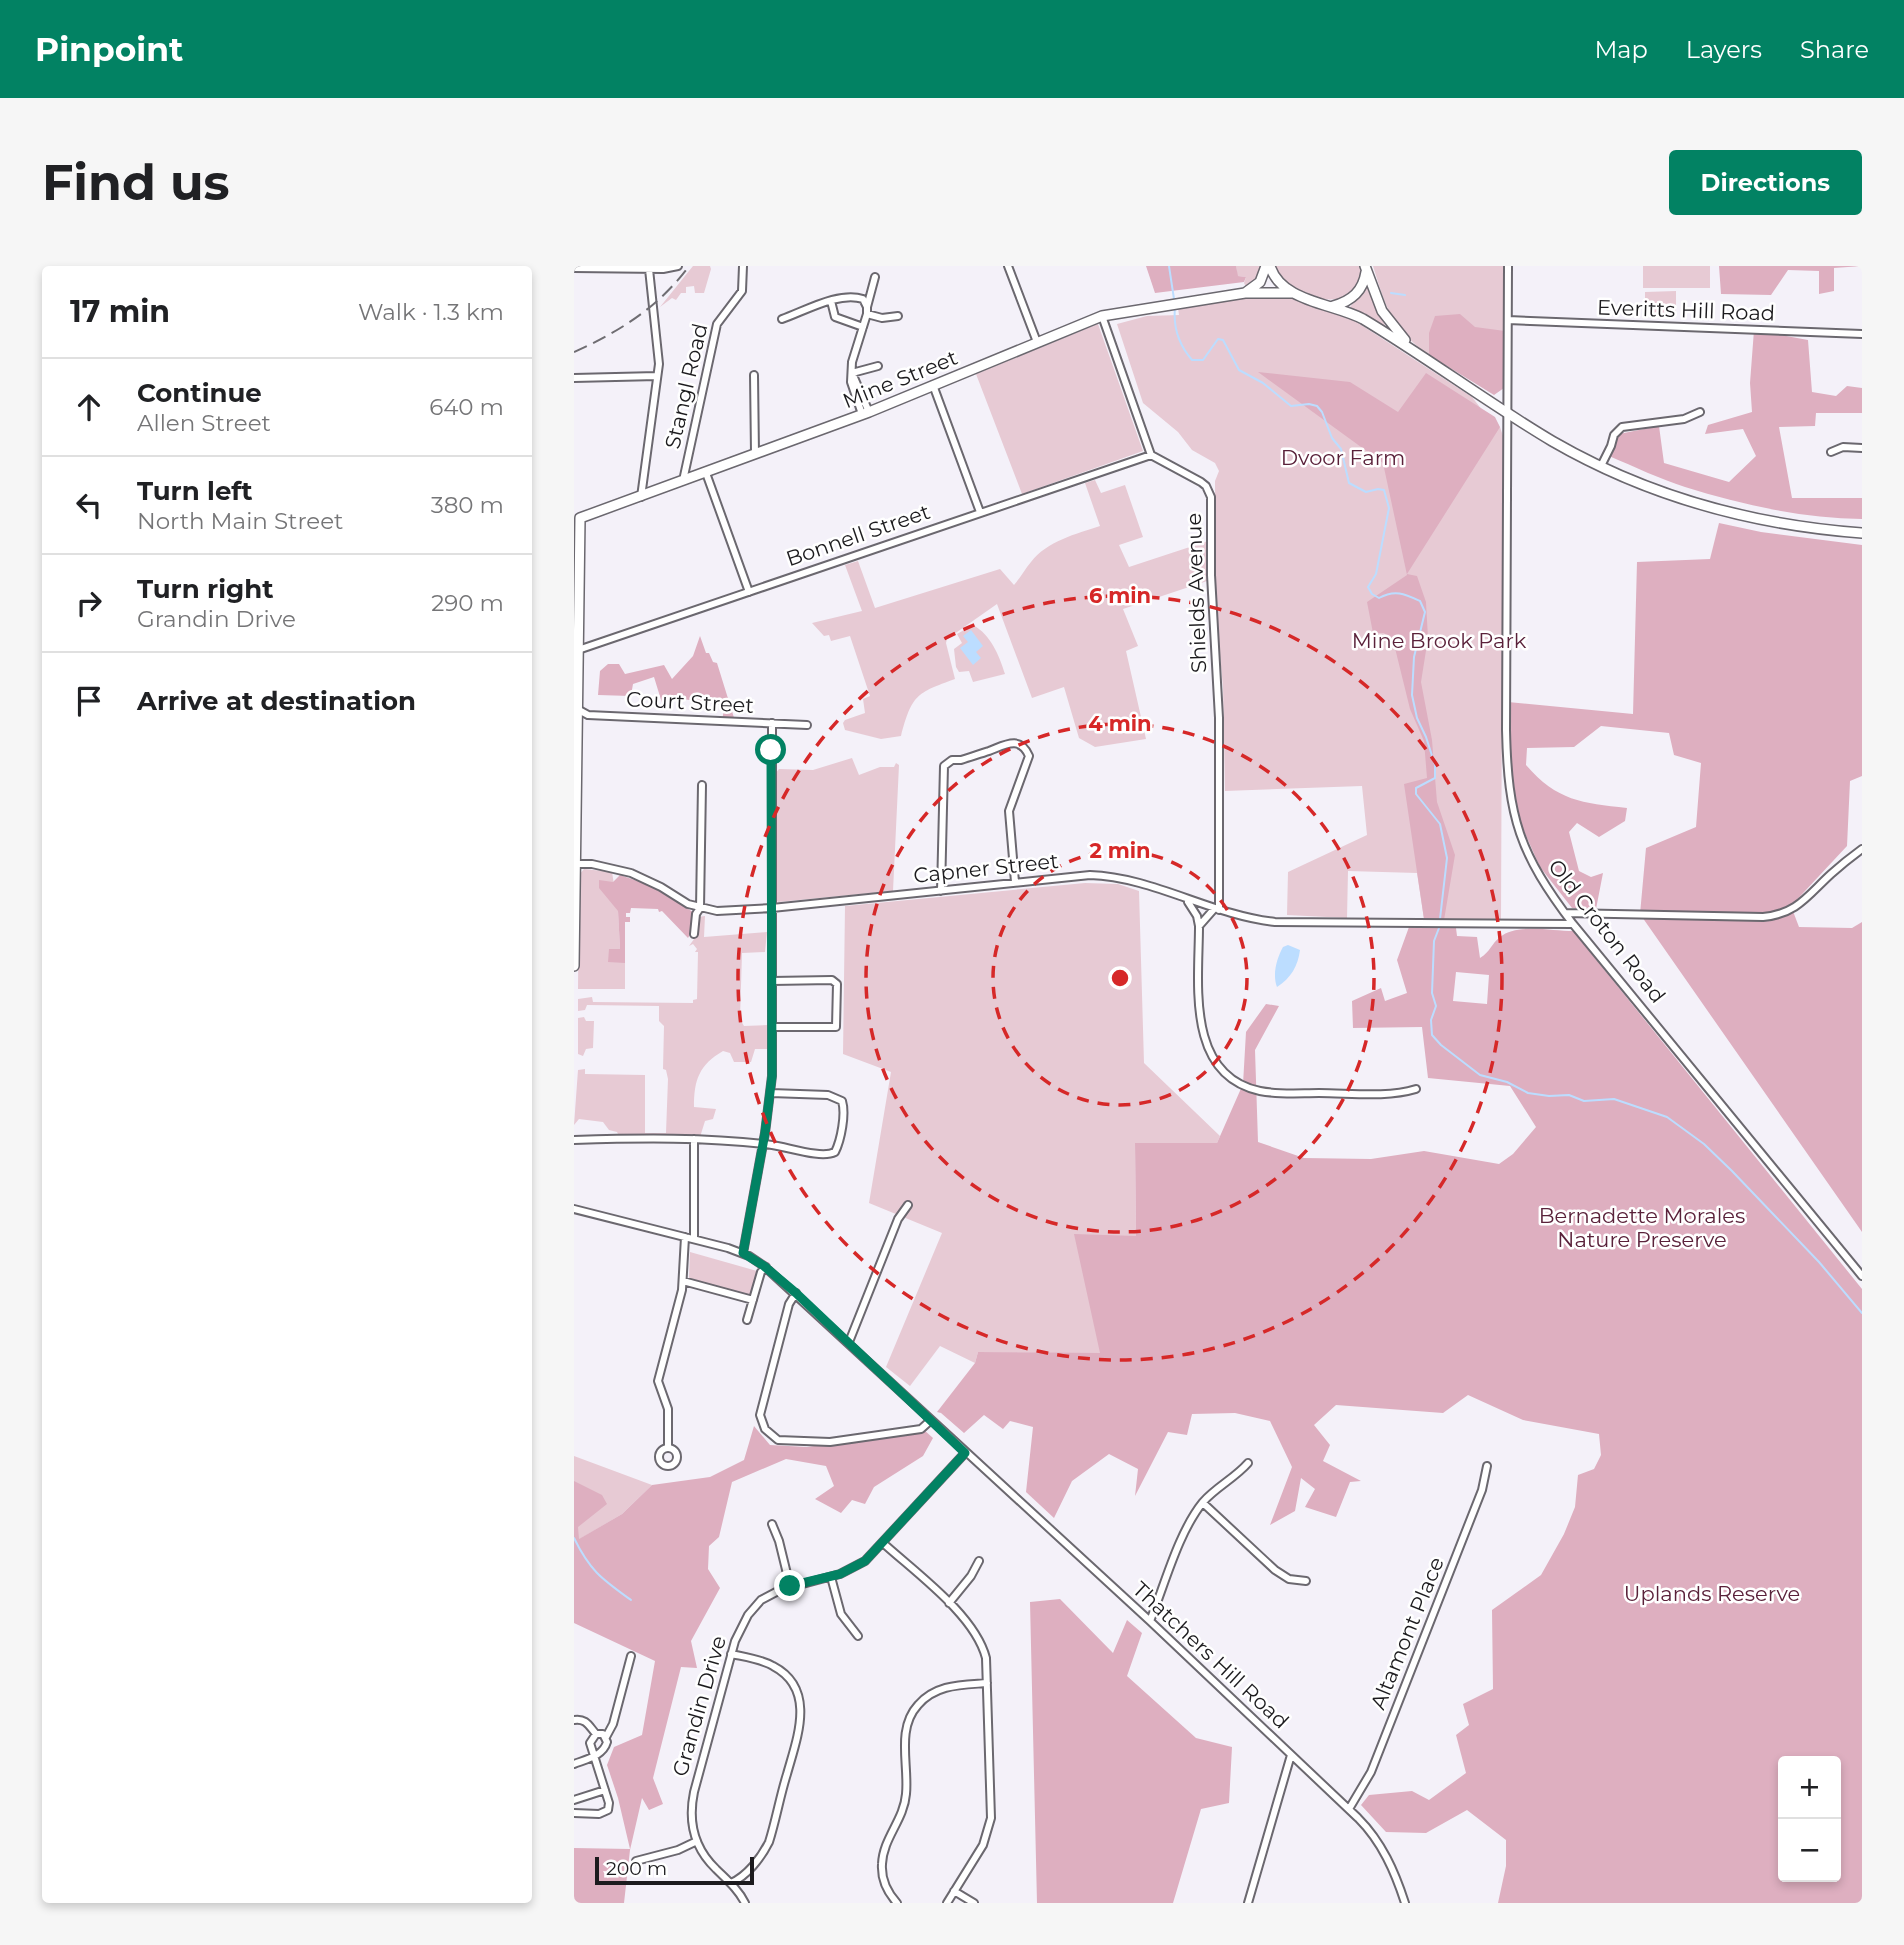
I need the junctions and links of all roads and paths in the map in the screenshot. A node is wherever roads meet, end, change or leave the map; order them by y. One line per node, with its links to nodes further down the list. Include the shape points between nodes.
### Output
1 (678, 266): 8 (street)
2 (743, 266): 38 (street, Stangl Road, via 742,291 717,324)
3 (1008, 266): 21 (street)
4 (1268, 266): 10 (street, via 1260,282); 11 (street)
5 (1508, 266): 18 (street, Old Croton Road)
6 (574, 268): 8 (street)
7 (1366, 268): 13 (street, via 1357,294); 22 (street, via 1387,319)
8 (649, 269): 26 (street)
9 (875, 277): 14 (street)
10 (1245, 293): 11 (street, Mine Street); 16 (street, Mine Street)
11 (1291, 293): 13 (street, Mine Street)
12 (831, 301): 14 (street, via 845,296 863,299); 17 (street); 19 (street, via 835,317)
13 (1334, 306): 22 (street, Mine Street)
14 (867, 311): 15 (street, via 882,318); 19 (street)
15 (898, 316)
16 (1102, 316): 21 (street, Mine Street); 35 (street)
17 (782, 319)
18 (1508, 320): 20 (street, Everitts Hill Road); 29 (street, Old Croton Road)
19 (863, 327): 24 (street)
20 (1862, 334)
21 (1037, 342): 28 (street, Mine Street)
22 (1418, 354): 29 (street)
23 (878, 366): 24 (street)
24 (852, 373): 31 (street, via 851,382)
25 (754, 375): 34 (street)
26 (657, 376): 27 (street); 39 (street)
27 (574, 378)
28 (933, 385): 31 (street, Mine Street); 40 (street)
29 (1507, 412): 36 (street); 57 (street, Old Croton Road, via 1507,779 1512,812 1529,857)
30 (1700, 412): 36 (street, via 1684,419 1622,427)
31 (865, 413): 34 (street, Mine Street)
32 (1862, 448): 33 (street)
33 (1831, 452)
34 (755, 454): 37 (street, Mine Street)
35 (1151, 455): 40 (street, Bonnell Street); 56 (street, Shields Avenue, via 1201,482 1211,497 1219,718)
36 (1601, 466): 42 (street, via 1732,514)
37 (706, 472): 38 (street, Mine Street); 43 (street)
38 (685, 480): 39 (street, Mine Street)
39 (641, 497): 41 (street, Mine Street)
40 (981, 512): 43 (street, Bonnell Street)
41 (577, 519): 44 (street)
42 (1862, 533)
43 (749, 592): 44 (street, Bonnell Street)
44 (578, 650): 45 (street)
45 (576, 708): 46 (street, Court Street, via 587,715); 50 (street)
46 (772, 723): 47 (street, Court Street); 55 (street)
47 (807, 725)
48 (702, 785): 54 (street)
49 (1862, 849): 57 (street, via 1800,904 1780,914)
50 (574, 864): 54 (street, Capner Street, via 631,873); 61 (street)
51 (1015, 882): 52 (street, Capner Street); 52 (street, via 1009,811 1028,756 1025,748 1007,743 944,766); 53 (street, Capner Street, via 1105,876)
52 (941, 891): 55 (street, Capner Street)
53 (1187, 900): 56 (street, Capner Street); 59 (street)
54 (700, 908): 55 (street, Capner Street); 60 (street)
55 (772, 908): 62 (street)
56 (1217, 910): 58 (street, Capner Street, via 1275,922); 59 (street)
57 (1565, 913): 58 (street, Old Croton Road)
58 (1573, 924): 75 (street, Old Croton Road)
59 (1199, 926): 64 (street, via 1202,1032 1212,1056 1233,1078 1254,1089 1280,1093)
60 (694, 934)
61 (574, 966)
62 (772, 981): 63 (street); 63 (street, via 832,980 837,984 836,1027)
63 (772, 1027): 65 (street)
64 (1416, 1089)
65 (771, 1093): 68 (street); 68 (street, via 839,1098 843,1104 838,1144 835,1152 827,1155)
66 (694, 1139): 67 (street); 68 (street); 72 (street)
67 (574, 1140)
68 (762, 1144): 73 (street)
69 (908, 1205): 80 (street, via 898,1219)
70 (574, 1209): 71 (street, Thatchers Hill Road)
71 (685, 1237): 72 (street, Thatchers Hill Road); 76 (street)
72 (694, 1239): 73 (street, Thatchers Hill Road)
73 (743, 1253): 74 (street, Thatchers Hill Road)
74 (766, 1267): 77 (street, Thatchers Hill Road); 78 (street)
75 (1862, 1276)
76 (683, 1281): 78 (street); 82 (street, via 658,1381 668,1409)
77 (796, 1293): 80 (street, Thatchers Hill Road); 81 (street, via 789,1304 760,1415 765,1429 778,1440 830,1442 920,1429)
78 (753, 1300): 79 (street)
79 (747, 1320)
80 (849, 1342): 81 (street, Thatchers Hill Road)
81 (931, 1420): 83 (street, Thatchers Hill Road)
82 (668, 1448)
83 (965, 1453): 88 (street, Grandin Drive); 94 (street, Thatchers Hill Road)
84 (1248, 1463): 86 (street)
85 (1487, 1466): 107 (street, Altamont Place, via 1482,1490 1371,1772)
86 (1203, 1503): 91 (street, via 1275,1570 1289,1579); 94 (street, via 1187,1528)
87 (772, 1524): 92 (street)
88 (883, 1543): 90 (street, Grandin Drive, via 865,1561); 93 (street)
89 (979, 1561): 93 (street)
90 (831, 1577): 92 (street, Grandin Drive); 95 (street, via 841,1614)
91 (1306, 1581)
92 (790, 1586): 96 (street, Grandin Drive, via 755,1607 738,1631)
93 (949, 1603): 98 (street, via 981,1642)
94 (1150, 1621): 102 (street, Thatchers Hill Road)
95 (858, 1636)
96 (731, 1654): 109 (street, Grandin Drive, via 694,1792 692,1822); 111 (street, via 780,1670 795,1688 802,1711 769,1842 754,1864)
97 (631, 1656): 101 (street)
98 (988, 1684): 112 (street, via 990,1827); 114 (street, via 939,1689 910,1717 905,1742 905,1803 882,1860 886,1886)
99 (574, 1720): 100 (street, via 586,1722)
100 (596, 1734): 101 (street); 103 (street, via 590,1743)
101 (606, 1737): 103 (street, via 607,1745)
102 (1291, 1755): 107 (street, Thatchers Hill Road); 117 (street)
103 (593, 1756): 104 (street); 105 (street)
104 (574, 1763)
105 (604, 1790): 106 (street); 108 (street, via 608,1810)
106 (574, 1800)
107 (1349, 1809): 118 (street, Thatchers Hill Road, via 1382,1849)
108 (574, 1813)
109 (697, 1841): 110 (street); 111 (street, Grandin Drive, via 710,1864)
110 (636, 1861)
111 (731, 1883): 113 (street, Grandin Drive)
112 (954, 1891): 115 (street); 116 (street)
113 (745, 1903)
114 (897, 1903)
115 (947, 1903)
116 (974, 1903)
117 (1248, 1903)
118 (1405, 1903)

